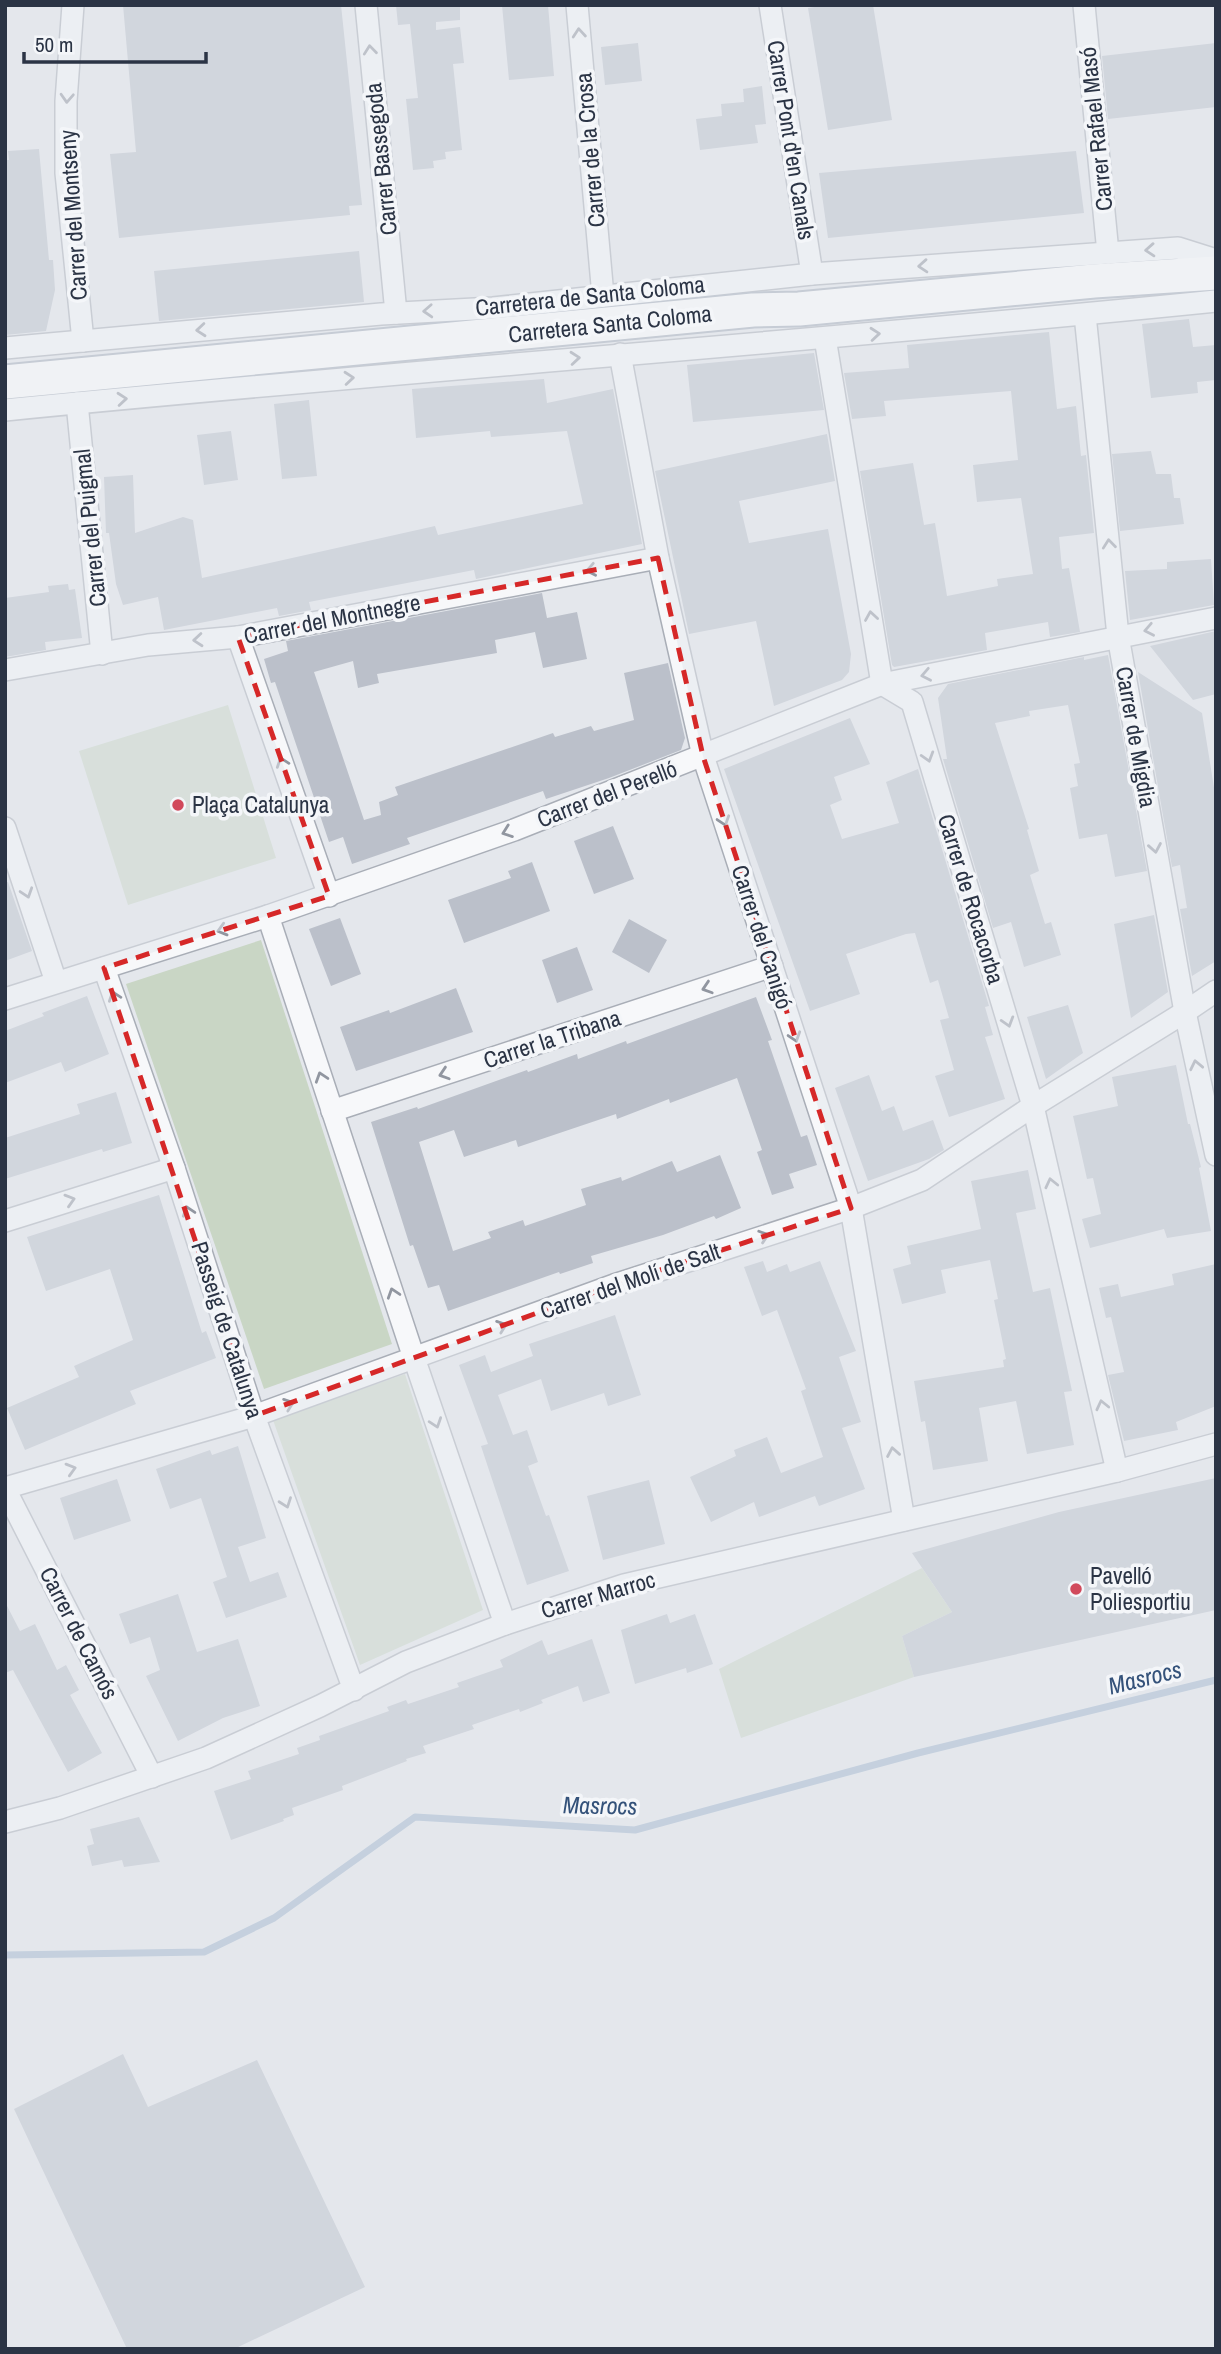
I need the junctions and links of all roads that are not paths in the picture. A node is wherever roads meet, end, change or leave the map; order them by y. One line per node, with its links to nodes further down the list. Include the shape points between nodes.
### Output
1 (73, 5): 15 (street, Carrer del Montseny, one-way to 15, via 66,173)
2 (366, 5): 12 (street, Carrer Bassegoda, one-way to 2)
3 (577, 5): 10 (street, Carrer de la Crosa, one-way to 3)
4 (770, 5): 9 (street, Carrer Pont d'en Canals)
5 (1084, 5): 6 (street, Carrer Rafael Masó)
6 (1108, 253): 7 (street, Carretera de Santa Coloma, one-way to 6, via 1178,248); 9 (street, Carretera de Santa Coloma, one-way to 9)
7 (1216, 260)
8 (1216, 273): 18 (main road, Carretera Santa Coloma, via 753,310)
9 (812, 274): 10 (street, Carretera de Santa Coloma)
10 (603, 296): 12 (street, Carretera de Santa Coloma, one-way to 12)
11 (1216, 301): 13 (street, Carretera Santa Coloma)
12 (396, 313): 15 (street, Carretera de Santa Coloma, one-way to 15)
13 (1085, 315): 14 (street, Carretera Santa Coloma, one-way to 13); 23 (street, Carrer de Migdia, one-way to 13)
14 (825, 338): 17 (street, Carretera Santa Coloma); 27 (street, one-way to 14)
15 (83, 341): 16 (street, Carretera de Santa Coloma)
16 (5, 348)
17 (620, 354): 19 (street, Carretera Santa Coloma, one-way to 17); 21 (street, Carrer del Canigó)
18 (5, 382)
19 (77, 403): 20 (street, Carretera Santa Coloma); 25 (street, Carrer del Puigmal)
20 (5, 410)
21 (658, 558): 24 (street, Carrer del Montnegre, one-way to 24); 28 (street, Carrer del Canigó)
22 (1216, 618): 23 (street, Carrer del Perelló, one-way to 23)
23 (1118, 636): 27 (street, Carrer del Perelló, one-way to 27); 37 (street, Carrer de Migdia, one-way to 37)
24 (238, 637): 25 (street, Carrer del Montnegre, one-way to 25); 30 (street, one-way to 24)
25 (102, 654): 26 (street, Carrer del Montnegre)
26 (5, 670)
27 (882, 684): 28 (street, Carrer del Perelló); 38 (street, Carrer de Rocacorba, one-way to 38, via 912,702)
28 (703, 756): 30 (street, Carrer del Perelló, one-way to 30, via 514,830); 32 (street, Carrer del Canigó, one-way to 32)
29 (5, 828): 34 (street, one-way to 34)
30 (329, 895): 31 (street, Carrer del Perelló)
31 (268, 916): 33 (street, Carrer del Perelló, one-way to 33); 39 (street, one-way to 31)
32 (772, 965): 39 (street, Carrer la Tribana, one-way to 39); 42 (street, Carrer del Canigó, one-way to 42)
33 (104, 968): 34 (street, Carrer del Perelló); 41 (street, Passeig de Catalunya, one-way to 33)
34 (56, 982): 36 (street, Carrer del Perelló)
35 (1216, 991): 37 (street, Carrer del Molí de Salt)
36 (5, 999)
37 (1185, 1012): 38 (street, Carrer del Molí de Salt); 40 (street, Carrer de Migdia, one-way to 37)
38 (1033, 1105): 42 (street, Carrer del Molí de Salt, via 922,1180); 47 (street, Carrer de Rocacorba, one-way to 38)
39 (332, 1111): 44 (street, one-way to 39)
40 (1216, 1155)
41 (174, 1168): 43 (street, one-way to 41); 45 (street, Passeig de Catalunya, one-way to 41)
42 (851, 1208): 44 (street, Carrer del Molí de Salt, one-way to 42, via 614,1285); 49 (street, Carrer del Canigó, one-way to 42)
43 (5, 1220)
44 (414, 1358): 45 (street, Carrer del Molí de Salt, one-way to 44); 50 (street, one-way to 50)
45 (254, 1416): 48 (street, Carrer del Molí de Salt, one-way to 45); 51 (street, Passeig de Catalunya, one-way to 51)
46 (1216, 1444): 47 (street, Carrer Marroc)
47 (1117, 1471): 49 (street, Carrer Marroc)
48 (5, 1489): 52 (street, Carrer de Camós)
49 (904, 1520): 50 (street, Carrer Marroc, via 624,1585)
50 (505, 1623): 51 (street, Carrer Marroc, via 406,1662)
51 (354, 1690): 52 (street, Carrer Marroc, via 206,1758)
52 (152, 1777): 53 (street, Carrer Marroc)
53 (5, 1822)

